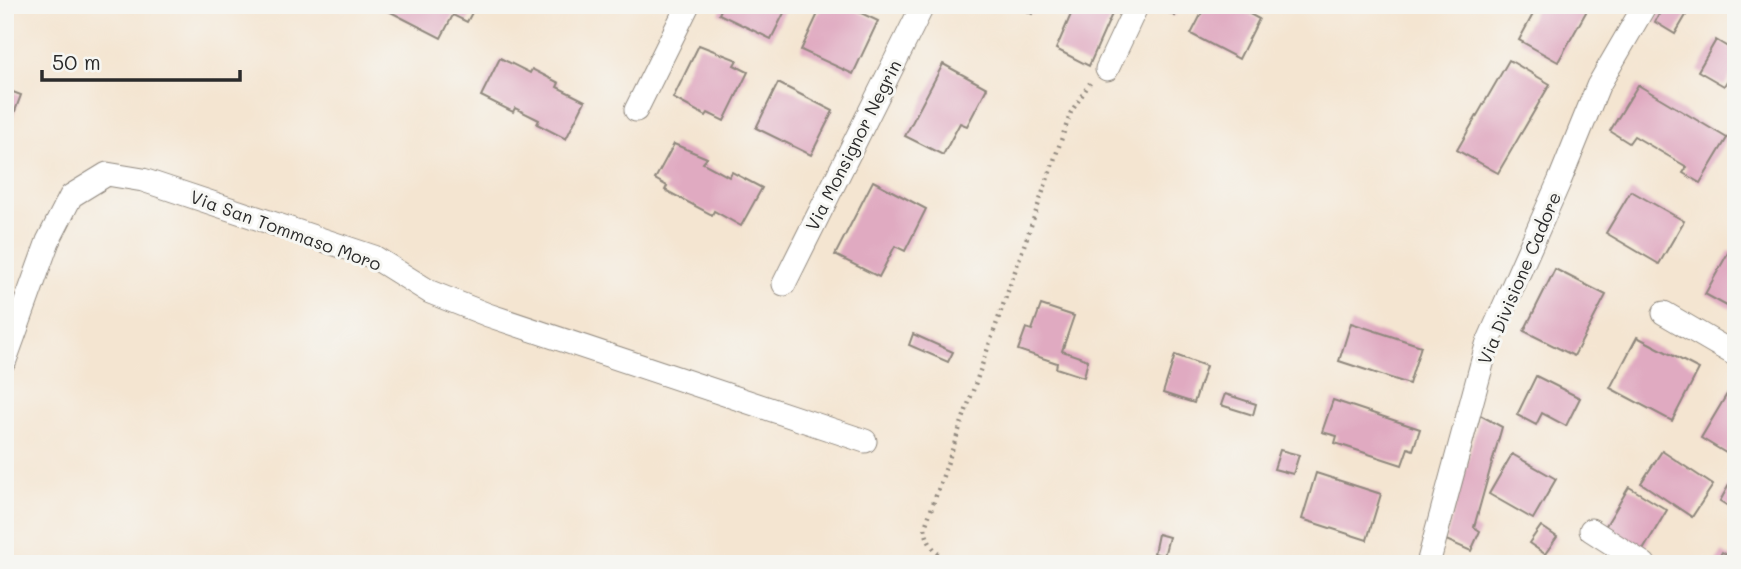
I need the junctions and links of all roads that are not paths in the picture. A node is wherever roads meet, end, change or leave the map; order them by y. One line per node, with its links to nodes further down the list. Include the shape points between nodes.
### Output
1 (688, 5): 6 (street)
2 (923, 5): 7 (street, Via Monsignor Negrin)
3 (1137, 5): 5 (street)
4 (1645, 5): 13 (street, Via Divisione Cadore, via 1598,86 1487,345)
5 (1107, 69)
6 (636, 110)
7 (784, 284)
8 (1664, 313): 9 (street)
9 (1736, 355)
10 (5, 360): 11 (street, Via San Tommaso Moro, via 48,241 71,196 107,174 143,180 374,257 430,292 488,314)
11 (865, 441)
12 (1591, 530): 14 (street)
13 (1428, 564)
14 (1644, 564)

